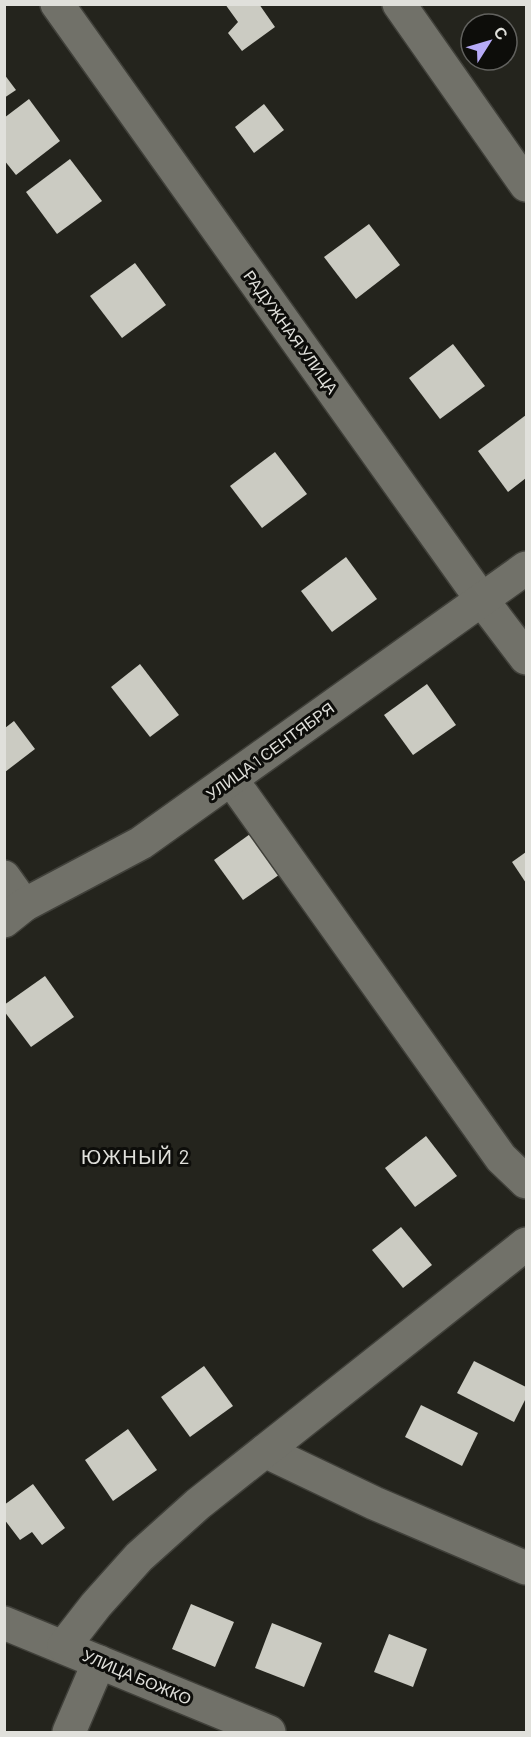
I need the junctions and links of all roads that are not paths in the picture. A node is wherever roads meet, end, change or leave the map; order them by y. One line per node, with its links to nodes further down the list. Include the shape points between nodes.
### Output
1 (57, 4): 5 (street, РАДУЖНАЯ УЛИЦА)
2 (399, 4): 3 (street)
3 (526, 185)
4 (526, 568): 5 (street, УЛИЦА 1 СЕНТЯБРЯ)
5 (482, 600): 6 (street, РАДУЖНАЯ УЛИЦА); 7 (street, УЛИЦА 1 СЕНТЯБРЯ)
6 (526, 658)
7 (231, 779): 9 (street, УЛИЦА 1 СЕНТЯБРЯ, via 141,843); 10 (street, via 501,1158)
8 (4, 877): 9 (street)
9 (14, 913)
10 (526, 1182)
11 (526, 1244): 12 (street)
12 (265, 1450): 13 (street, via 374,1503); 15 (street, via 139,1557)
13 (526, 1568)
14 (4, 1623): 15 (street, УЛИЦА БОЖКО)
15 (64, 1646): 16 (street, УЛИЦА БОЖКО)
16 (99, 1662): 17 (street); 18 (street, УЛИЦА БОЖКО)
17 (69, 1732)
18 (269, 1732)

